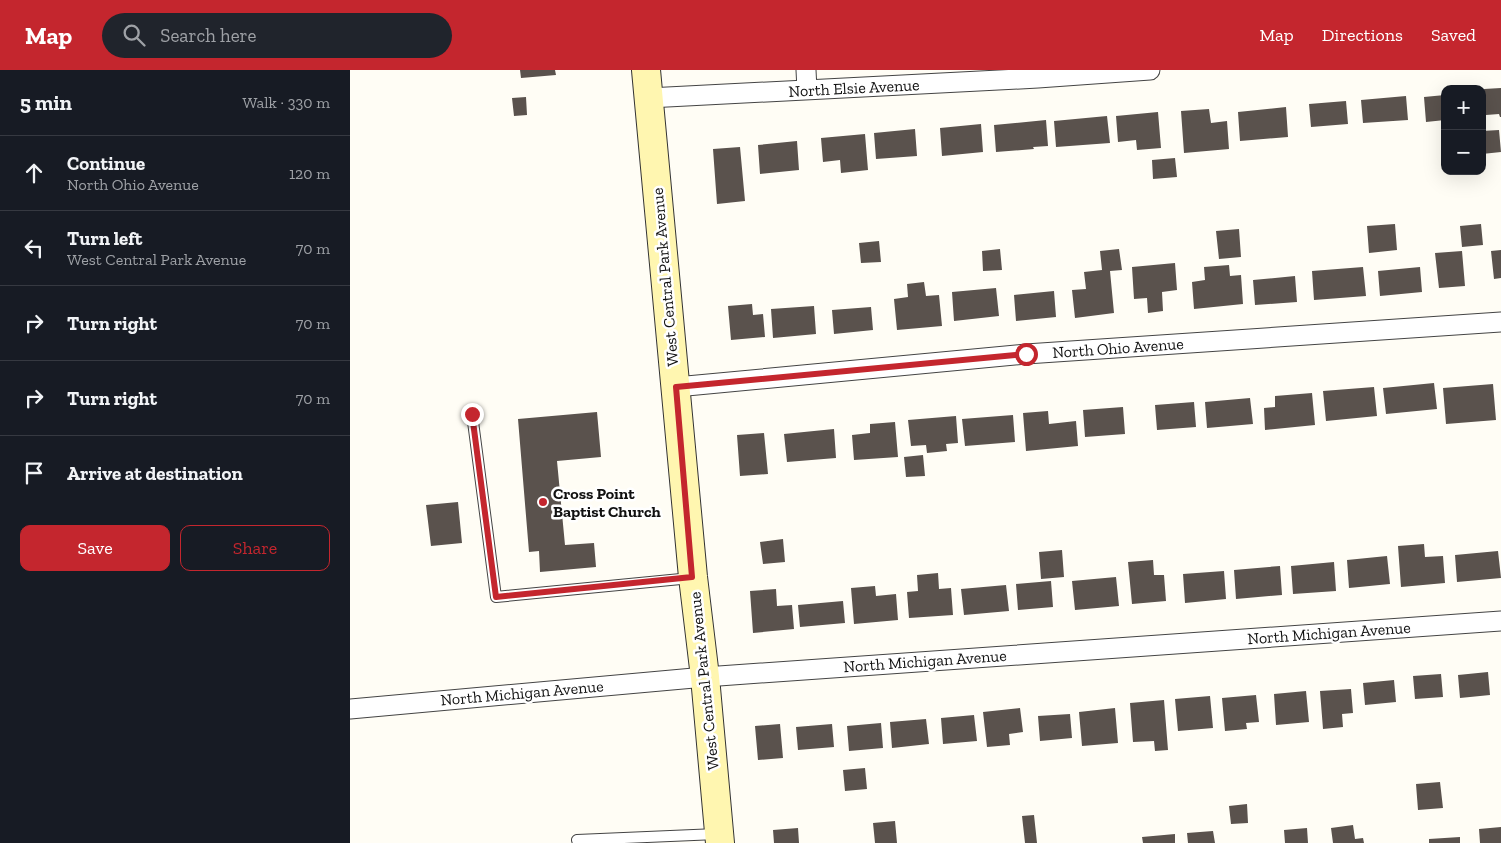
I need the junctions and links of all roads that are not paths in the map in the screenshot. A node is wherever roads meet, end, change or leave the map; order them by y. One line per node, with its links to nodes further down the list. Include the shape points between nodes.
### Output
1 (646, 70): 6 (street, West Central Park Avenue)
2 (806, 70): 5 (street)
3 (1150, 70): 4 (street, North Elsie Avenue)
4 (1038, 74): 5 (street, North Elsie Avenue)
5 (807, 90): 6 (street, North Elsie Avenue)
6 (648, 98): 8 (street, West Central Park Avenue)
7 (1501, 322): 8 (street, North Ohio Avenue, via 1026,354)
8 (676, 387): 10 (street, West Central Park Avenue)
9 (472, 414): 10 (lane, via 496,597)
10 (692, 577): 12 (street, West Central Park Avenue)
11 (1501, 620): 12 (street, North Michigan Avenue)
12 (705, 677): 13 (street, North Michigan Avenue); 14 (street, West Central Park Avenue)
13 (350, 708)
14 (719, 838): 15 (lane, via 577,840)
15 (578, 843)

